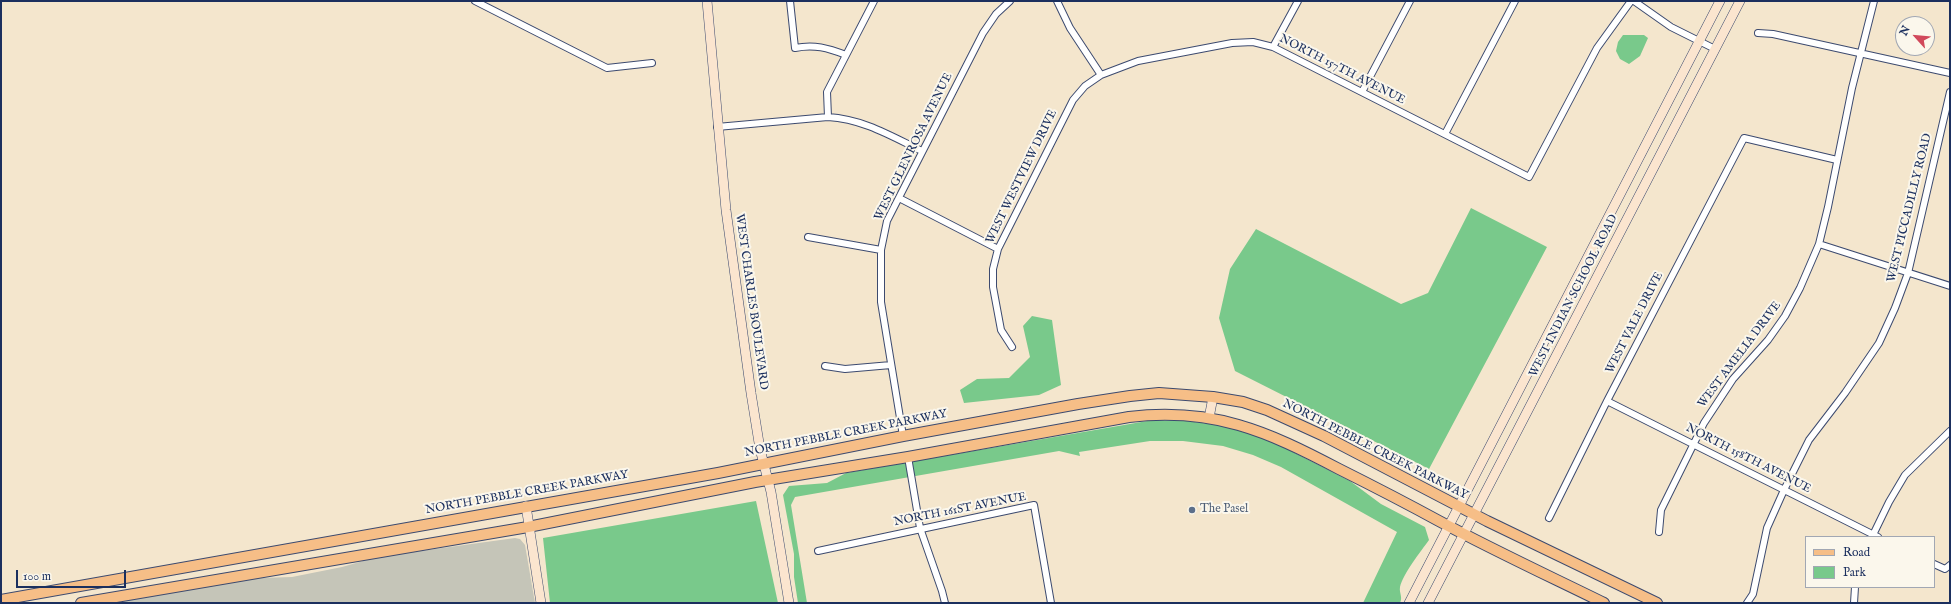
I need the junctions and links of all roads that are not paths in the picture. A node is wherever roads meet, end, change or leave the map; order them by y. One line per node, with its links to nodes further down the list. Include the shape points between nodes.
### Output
1 (475, 1): 20 (street, via 607,68)
2 (707, 1): 26 (main road, WEST CHARLES BOULEVARD)
3 (790, 1): 19 (street, via 795,48 808,45 824,47)
4 (874, 1): 19 (street)
5 (1010, 1): 28 (street, WEST GLENROSA AVENUE, via 996,14 983,33)
6 (1057, 1): 22 (street, via 1070,28)
7 (1298, 1): 16 (street)
8 (1410, 1): 23 (street)
9 (1515, 1): 27 (street)
10 (1632, 1): 15 (street, via 1671,27); 27 (street, NORTH 157TH AVENUE, via 1597,48 1529,177)
11 (1720, 1): 15 (main road, WEST INDIAN SCHOOL ROAD)
12 (1740, 1): 17 (main road, WEST INDIAN SCHOOL ROAD)
13 (1874, 1): 18 (street, WEST AMELIA DRIVE)
14 (1758, 33): 18 (street)
15 (1700, 41): 17 (street); 51 (main road, WEST INDIAN SCHOOL ROAD)
16 (1274, 47): 22 (street, NORTH 157TH AVENUE, via 1252,42 1232,43 1138,61); 23 (street, NORTH 157TH AVENUE)
17 (1715, 49): 52 (main road, WEST INDIAN SCHOOL ROAD)
18 (1861, 52): 21 (street); 29 (street, WEST AMELIA DRIVE)
19 (846, 55): 25 (street, via 827,92)
20 (652, 63)
21 (1950, 73)
22 (1100, 74): 33 (street, WEST WESTVIEW DRIVE, via 1073,100)
23 (1362, 92): 27 (street, NORTH 157TH AVENUE)
24 (1950, 92): 35 (street, WEST PICCADILLY ROAD)
25 (828, 117): 26 (street); 28 (street, via 845,118 872,126)
26 (717, 127): 47 (main road, WEST CHARLES BOULEVARD, via 751,393)
27 (1445, 134)
28 (922, 151): 30 (street, WEST GLENROSA AVENUE)
29 (1837, 160): 32 (street, WEST AMELIA DRIVE); 41 (street, WEST VALE DRIVE, via 1744,138)
30 (899, 198): 33 (street); 34 (street, WEST GLENROSA AVENUE, via 888,221)
31 (808, 237): 34 (street)
32 (1819, 244): 35 (street); 45 (street, WEST AMELIA DRIVE, via 1785,316 1768,340 1733,379 1704,422)
33 (998, 249): 37 (street, WEST WESTVIEW DRIVE, via 993,269 993,287 1001,330)
34 (881, 250): 38 (street, WEST GLENROSA AVENUE, via 881,302)
35 (1908, 273): 36 (street); 49 (street, WEST PICCADILLY ROAD, via 1879,343 1809,440)
36 (1950, 286)
37 (1012, 347)
38 (892, 365): 39 (street, via 845,369); 44 (street, WEST GLENROSA AVENUE)
39 (826, 366)
40 (1213, 397): 42 (main road); 44 (main road, NORTH PEBBLE CREEK PARKWAY, via 1159,393 1130,396); 51 (main road, NORTH PEBBLE CREEK PARKWAY, via 1254,406 1288,418)
41 (1607, 401): 45 (street, NORTH 158TH AVENUE); 53 (street, WEST VALE DRIVE)
42 (1208, 418): 46 (main road, via 1163,414 1136,416); 54 (main road, via 1251,428 1284,440)
43 (1950, 430): 59 (street, via 1905,476 1889,502)
44 (903, 436): 47 (main road, NORTH PEBBLE CREEK PARKWAY)
45 (1694, 444): 49 (street, NORTH 158TH AVENUE); 57 (street, WEST AMELIA DRIVE, via 1660,510)
46 (908, 457): 48 (main road); 56 (street)
47 (764, 463): 48 (main road, WEST CHARLES BOULEVARD); 50 (main road, NORTH PEBBLE CREEK PARKWAY)
48 (768, 481): 55 (main road); 69 (main road, WEST CHARLES BOULEVARD)
49 (1784, 490): 59 (street, NORTH 158TH AVENUE); 76 (street, WEST PICCADILLY ROAD, via 1767,528 1753,594)
50 (526, 506): 55 (main road); 60 (main road, NORTH PEBBLE CREEK PARKWAY)
51 (1459, 506): 52 (main road, NORTH PEBBLE CREEK PARKWAY); 54 (main road, WEST INDIAN SCHOOL ROAD)
52 (1474, 514): 58 (main road, WEST INDIAN SCHOOL ROAD); 75 (main road, NORTH PEBBLE CREEK PARKWAY)
53 (1549, 518)
54 (1449, 526): 58 (main road); 72 (main road, WEST INDIAN SCHOOL ROAD)
55 (528, 527): 64 (main road); 68 (main road)
56 (920, 528): 61 (street, NORTH 161ST AVENUE); 70 (street); 71 (street, NORTH 161ST AVENUE, via 1034,505)
57 (1659, 532)
58 (1464, 534): 73 (main road, WEST INDIAN SCHOOL ROAD); 74 (main road)
59 (1875, 536)
60 (277, 550): 64 (main road); 66 (main road, NORTH PEBBLE CREEK PARKWAY)
61 (818, 551)
62 (1935, 564): 63 (street)
63 (1948, 567)
64 (280, 568): 67 (main road)
65 (1855, 588): 77 (street)
66 (1, 600)
67 (81, 603)
68 (541, 603)
69 (789, 603)
70 (945, 603)
71 (1050, 603)
72 (1409, 603)
73 (1428, 603)
74 (1604, 603)
75 (1657, 603)
76 (1747, 603)
77 (1854, 603)

